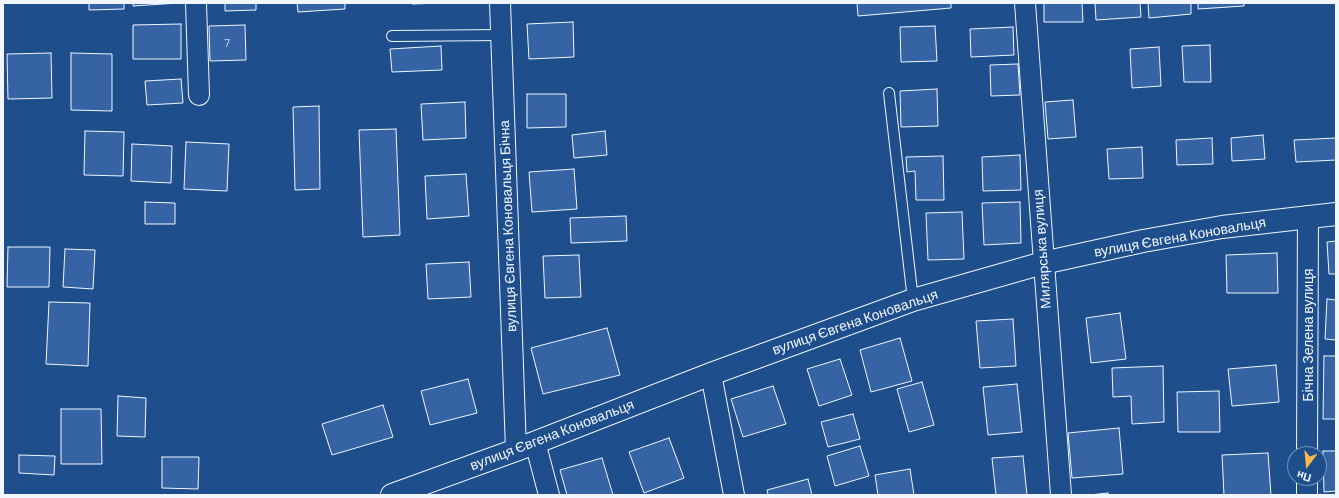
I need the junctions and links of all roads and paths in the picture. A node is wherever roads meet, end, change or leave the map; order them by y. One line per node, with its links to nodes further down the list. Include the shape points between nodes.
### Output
1 (196, 3): 7 (street)
2 (500, 3): 4 (street, вулиця Євгена Коновальця Бічна)
3 (1025, 3): 10 (street, Милярська вулиця)
4 (501, 35): 5 (lane); 13 (street, вулиця Євгена Коновальця Бічна)
5 (392, 36)
6 (889, 93): 11 (lane)
7 (199, 95)
8 (1336, 214): 9 (street, вулиця Євгена Коновальця)
9 (1308, 216): 10 (street, вулиця Євгена Коновальця, via 1150,239); 14 (street, Бічна Зелена вулиця)
10 (1043, 263): 11 (street, вулиця Євгена Коновальця); 18 (street, Милярська вулиця)
11 (913, 300): 12 (street, вулиця Євгена Коновальця)
12 (710, 374): 13 (street, вулиця Євгена Коновальця); 17 (street)
13 (525, 446): 15 (street, вулиця Євгена Коновальця); 16 (street, вулиця Євгена Коновальця Бічна)
14 (1307, 446)
15 (392, 495)
16 (549, 495)
17 (734, 495)
18 (1061, 495)

